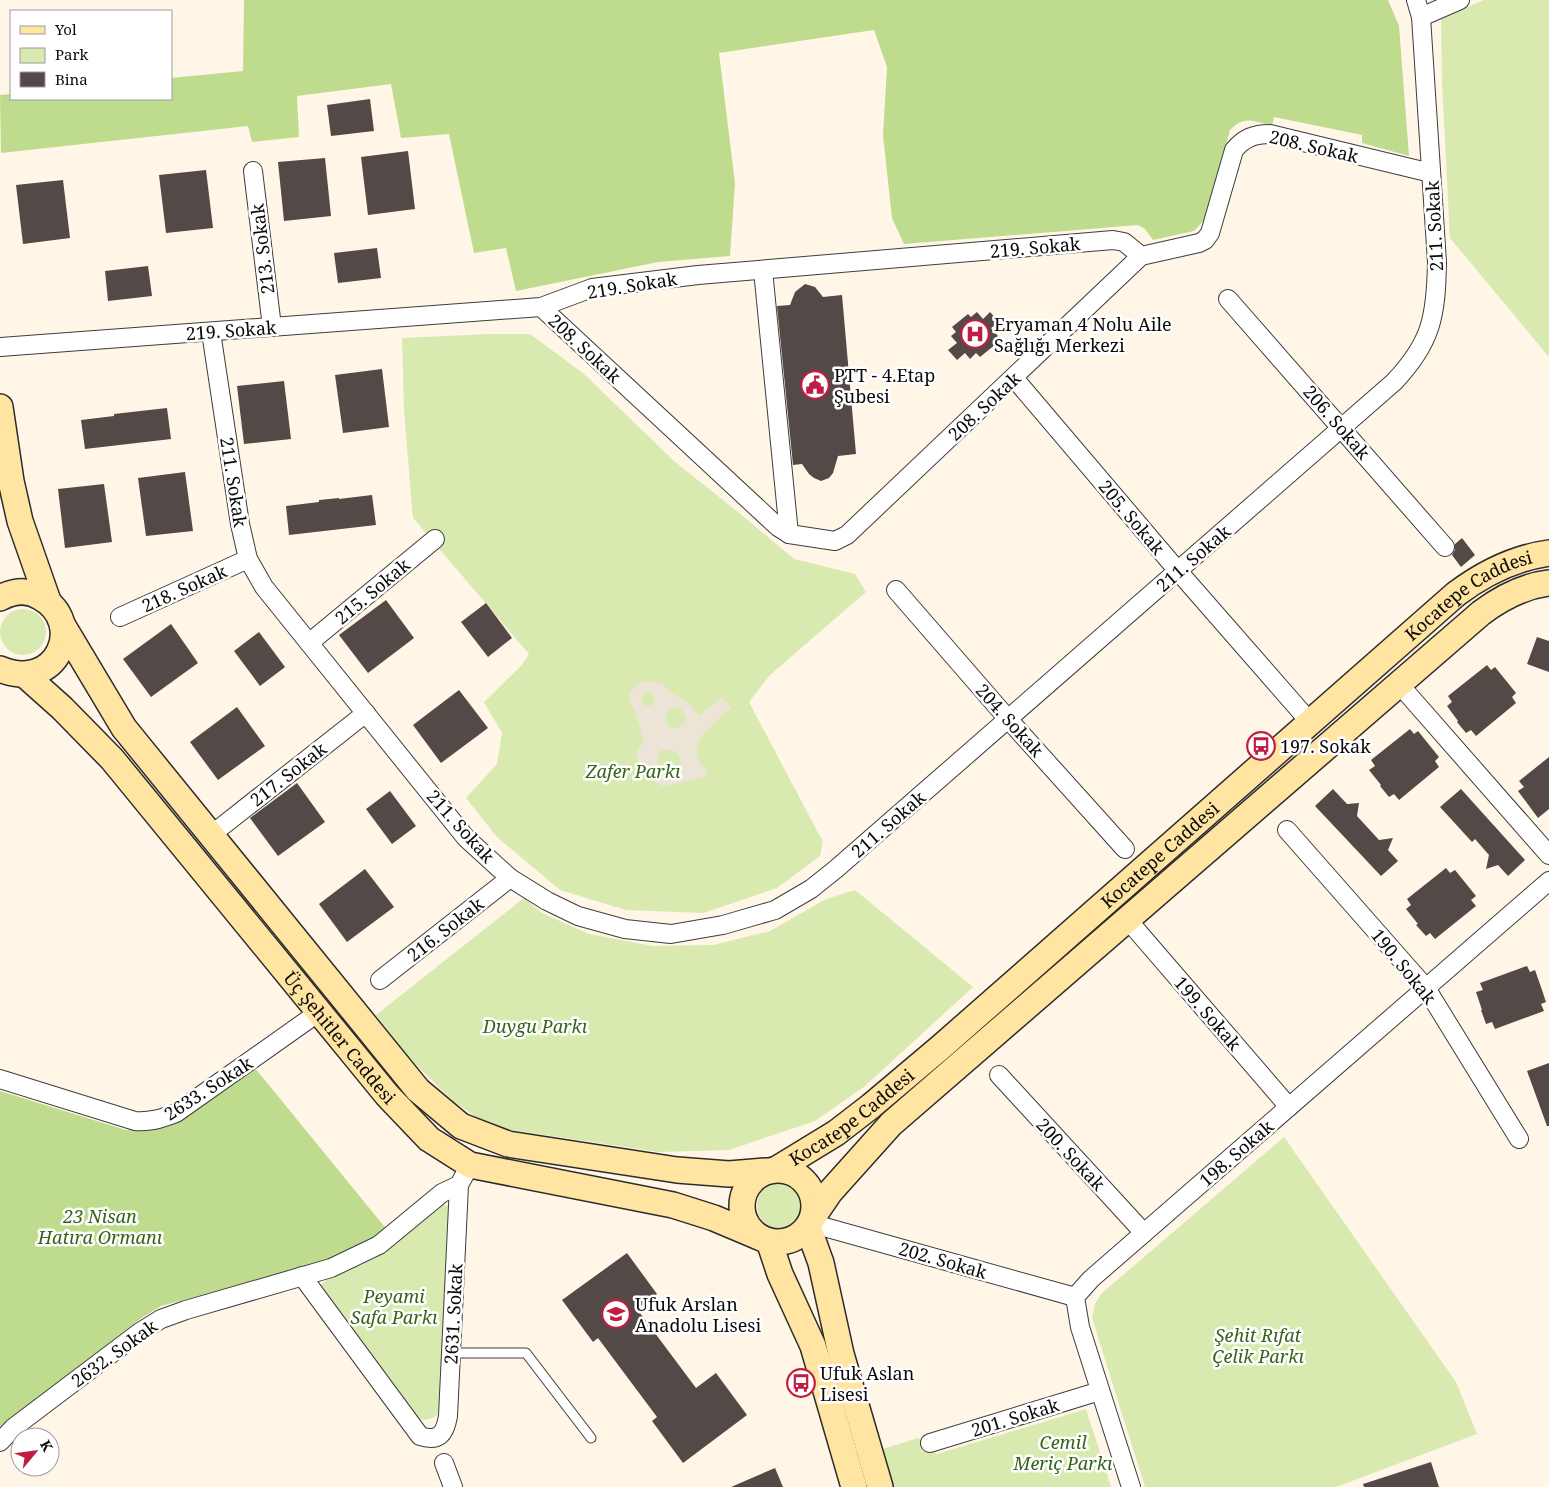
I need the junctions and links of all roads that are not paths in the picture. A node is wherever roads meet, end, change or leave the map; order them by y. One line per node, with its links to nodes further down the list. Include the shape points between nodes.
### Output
1 (1460, 0): 2 (street)
2 (1418, 8): 4 (street, 211. Sokak)
3 (253, 171): 9 (street, 213. Sokak)
4 (1431, 173): 5 (street, 208. Sokak, via 1270,134 1248,137 1234,150 1210,233 1205,240); 14 (street, 211. Sokak, via 1437,262 1433,316 1425,340 1411,364)
5 (1141, 256): 6 (street, 219. Sokak, via 1124,242 1113,240); 12 (street, 208. Sokak)
6 (764, 270): 8 (street, 219. Sokak, via 592,288); 15 (street)
7 (1228, 299): 14 (street, 206. Sokak)
8 (541, 307): 9 (street, 219. Sokak); 15 (street, 208. Sokak)
9 (272, 327): 10 (street, 219. Sokak)
10 (211, 332): 11 (street, 219. Sokak); 19 (street, 211. Sokak)
11 (0, 347)
12 (1014, 378): 15 (street, 208. Sokak, via 842,539 835,541); 20 (street, 205. Sokak)
13 (0, 407): 24 (main road, via 20,521)
14 (1342, 428): 17 (street, 206. Sokak); 20 (street, 211. Sokak)
15 (789, 534)
16 (434, 539): 27 (street, 215. Sokak)
17 (1445, 547)
18 (1549, 553): 33 (main road, Kocatepe Caddesi, via 1511,562 1475,580)
19 (248, 559): 25 (street, 218. Sokak); 27 (street, 211. Sokak, via 264,587)
20 (1178, 571): 32 (street, 211. Sokak); 33 (street, 205. Sokak)
21 (1549, 583): 29 (main road, Kocatepe Caddesi, via 1522,589 1494,603)
22 (896, 590): 32 (street, 204. Sokak)
23 (0, 598): 24 (main road, via 22,592 36,594)
24 (48, 601): 26 (main road, Üç Şehitler Caddesi)
25 (120, 617)
26 (63, 626): 28 (main road, via 59,653 50,664 39,672); 35 (main road, Üç Şehitler Caddesi, via 124,728)
27 (310, 643): 31 (street, 211. Sokak)
28 (15, 673): 30 (main road); 43 (main road, Üç Şehitler Caddesi, via 62,708 112,759)
29 (1399, 684): 37 (street); 40 (main road, Kocatepe Caddesi)
30 (0, 691)
31 (366, 713): 35 (street, 217. Sokak); 38 (street, 211. Sokak, via 466,838)
32 (1008, 719): 36 (street, 204. Sokak); 38 (street, 211. Sokak, via 836,869 811,889 775,910 723,925 671,934 625,929 578,916)
33 (1310, 722): 48 (main road, Kocatepe Caddesi, via 871,1106 825,1141)
34 (1287, 830): 42 (street, 190. Sokak)
35 (211, 835): 48 (main road, Üç Şehitler Caddesi, via 418,1090 461,1126 508,1144 668,1168 729,1174)
36 (1125, 849)
37 (1549, 855)
38 (510, 878): 41 (street, 216. Sokak)
39 (1549, 881): 42 (street, 198. Sokak)
40 (1127, 919): 46 (street, 199. Sokak); 50 (main road, Kocatepe Caddesi, via 891,1124 836,1185)
41 (380, 980)
42 (1426, 988): 46 (street, 198. Sokak); 47 (street, 190. Sokak)
43 (318, 1012): 45 (street, 2633. Sokak, via 176,1114 161,1120 135,1121); 49 (main road, Üç Şehitler Caddesi, via 387,1095)
44 (998, 1074): 51 (street, 200. Sokak)
45 (0, 1079)
46 (1289, 1107): 51 (street, 198. Sokak)
47 (1519, 1140)
48 (771, 1170): 50 (main road, via 788,1171 807,1184 815,1205); 52 (main road, via 755,1177 743,1196 742,1208 747,1224)
49 (464, 1175): 52 (main road, Üç Şehitler Caddesi, via 674,1205); 53 (street, 2632. Sokak, via 379,1245 330,1268); 55 (street, 2631. Sokak)
50 (811, 1222): 52 (main road, via 801,1235 791,1240); 54 (street, 202. Sokak); 63 (main road, via 841,1354)
51 (1144, 1232): 54 (street, 198. Sokak)
52 (764, 1239): 62 (main road, via 813,1346)
53 (302, 1276): 55 (street, 2631. Sokak, via 420,1436 429,1439 440,1436 446,1426); 58 (street, 2632. Sokak, via 161,1319 13,1428)
54 (1075, 1297): 56 (street, via 1080,1327)
55 (451, 1353): 57 (lane, via 526,1353)
56 (1100, 1391): 59 (street, 201. Sokak); 64 (street)
57 (591, 1438)
58 (0, 1442)
59 (930, 1443)
60 (444, 1463): 61 (street)
61 (453, 1487)
62 (854, 1487)
63 (880, 1487)
64 (1131, 1487)

